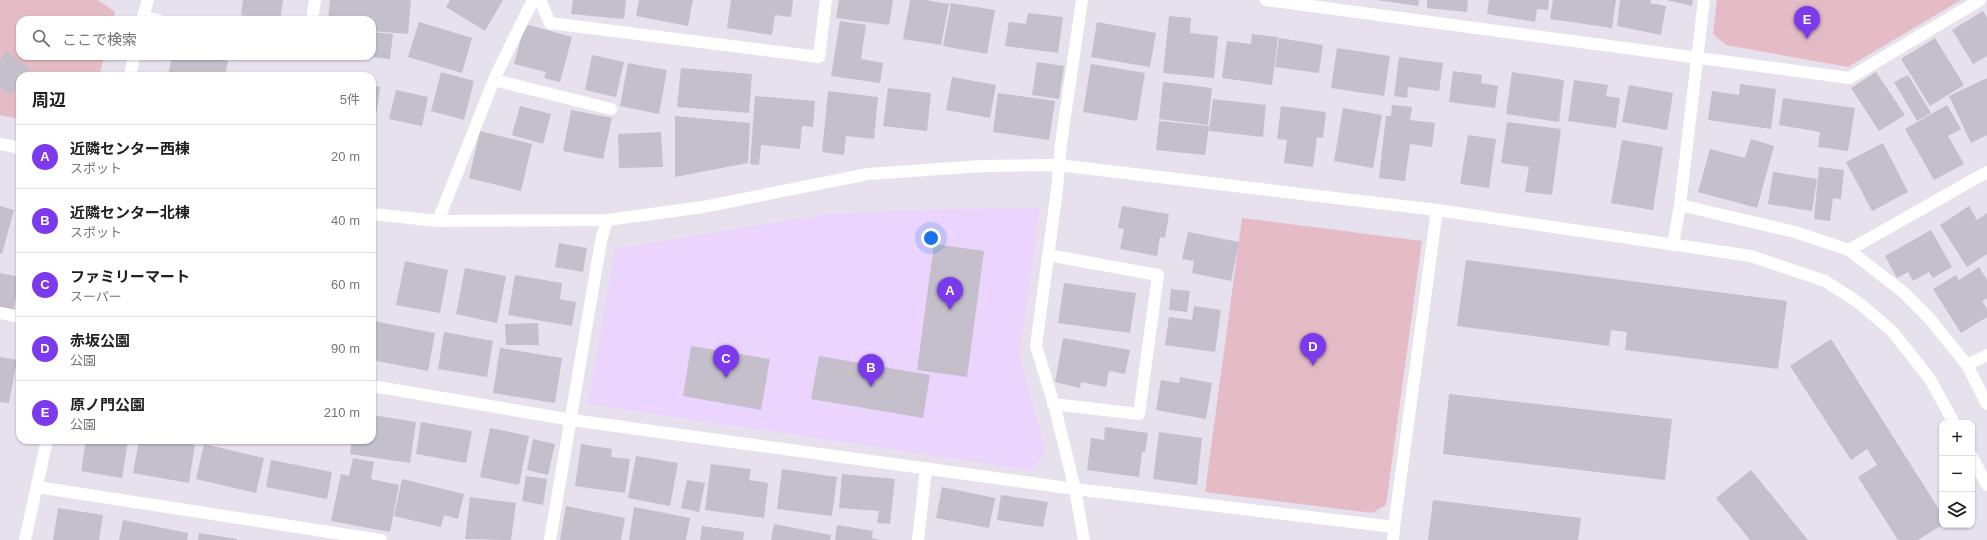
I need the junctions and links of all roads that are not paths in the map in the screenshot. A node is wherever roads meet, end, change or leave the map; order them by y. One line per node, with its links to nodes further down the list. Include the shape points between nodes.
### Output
1 (148, 0): 10 (street)
2 (314, 0): 11 (street)
3 (533, 0): 15 (street)
4 (540, 0): 5 (street, via 550,23 819,57)
5 (826, 0)
6 (1082, 0): 19 (street)
7 (1266, 0): 12 (street)
8 (1704, 0): 12 (street)
9 (1980, 0): 12 (street, via 1849,78)
10 (144, 16)
11 (312, 16)
12 (1696, 57): 21 (street)
13 (133, 60): 14 (street)
14 (131, 72)
15 (494, 80): 16 (street); 25 (street)
16 (611, 110)
17 (0, 144): 18 (street)
18 (16, 147)
19 (1058, 165): 22 (street); 24 (street, via 982,166 868,174 703,207); 28 (street)
20 (1987, 172): 27 (street)
21 (1680, 205): 26 (street); 27 (street, via 1795,232)
22 (1436, 210): 26 (street); 44 (street)
23 (376, 214): 25 (street)
24 (607, 220): 25 (street); 36 (street, via 601,241)
25 (438, 221)
26 (1673, 245): 37 (street, via 1751,256 1825,281 1859,303 1892,332 1930,379)
27 (1850, 250): 32 (street, via 1903,292 1930,319)
28 (1048, 255): 34 (street, via 1036,346); 34 (street, via 1158,275 1139,414)
29 (0, 313): 30 (street)
30 (16, 316)
31 (1987, 355): 32 (street)
32 (1967, 365): 35 (street)
33 (376, 387): 36 (street)
34 (1053, 404): 43 (street)
35 (1987, 404)
36 (572, 420): 40 (street); 48 (street)
37 (1952, 420)
38 (46, 444): 42 (street)
39 (1975, 463): 41 (street)
40 (926, 469): 43 (street); 49 (street)
41 (1987, 485)
42 (37, 487): 45 (street); 46 (street)
43 (1075, 489): 44 (street); 50 (street)
44 (1394, 527): 51 (street)
45 (353, 538): 47 (street)
46 (25, 540)
47 (381, 540)
48 (550, 540)
49 (918, 540)
50 (1084, 540)
51 (1393, 540)

